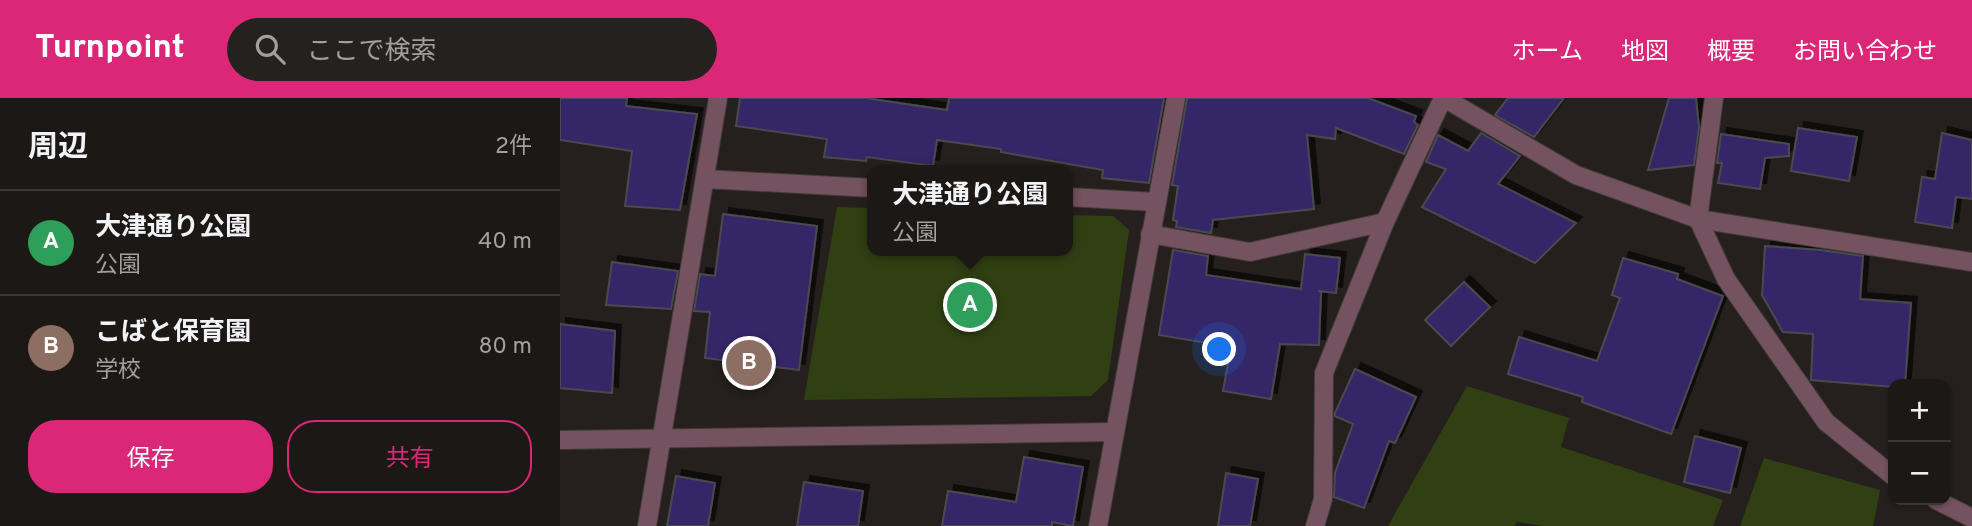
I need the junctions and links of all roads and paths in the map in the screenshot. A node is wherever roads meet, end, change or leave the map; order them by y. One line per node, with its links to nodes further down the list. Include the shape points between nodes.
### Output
1 (718, 98): 5 (street)
2 (1176, 98): 8 (street)
3 (1443, 98): 9 (street, via 1576,175); 10 (street)
4 (1714, 98): 9 (street)
5 (705, 179): 6 (street); 14 (street)
6 (867, 188)
7 (1073, 197): 8 (street)
8 (1156, 202): 11 (street)
9 (1698, 219): 12 (street); 16 (street, via 1726,279 1826,422)
10 (1385, 222): 11 (street, via 1250,252); 21 (street, via 1324,373 1323,499)
11 (1150, 234): 13 (street)
12 (1972, 262)
13 (1114, 432): 14 (street); 20 (street)
14 (662, 438): 15 (street); 19 (street)
15 (560, 440)
16 (1888, 472)
17 (1946, 505): 18 (street)
18 (1972, 518)
19 (647, 526)
20 (1098, 526)
21 (1315, 526)

